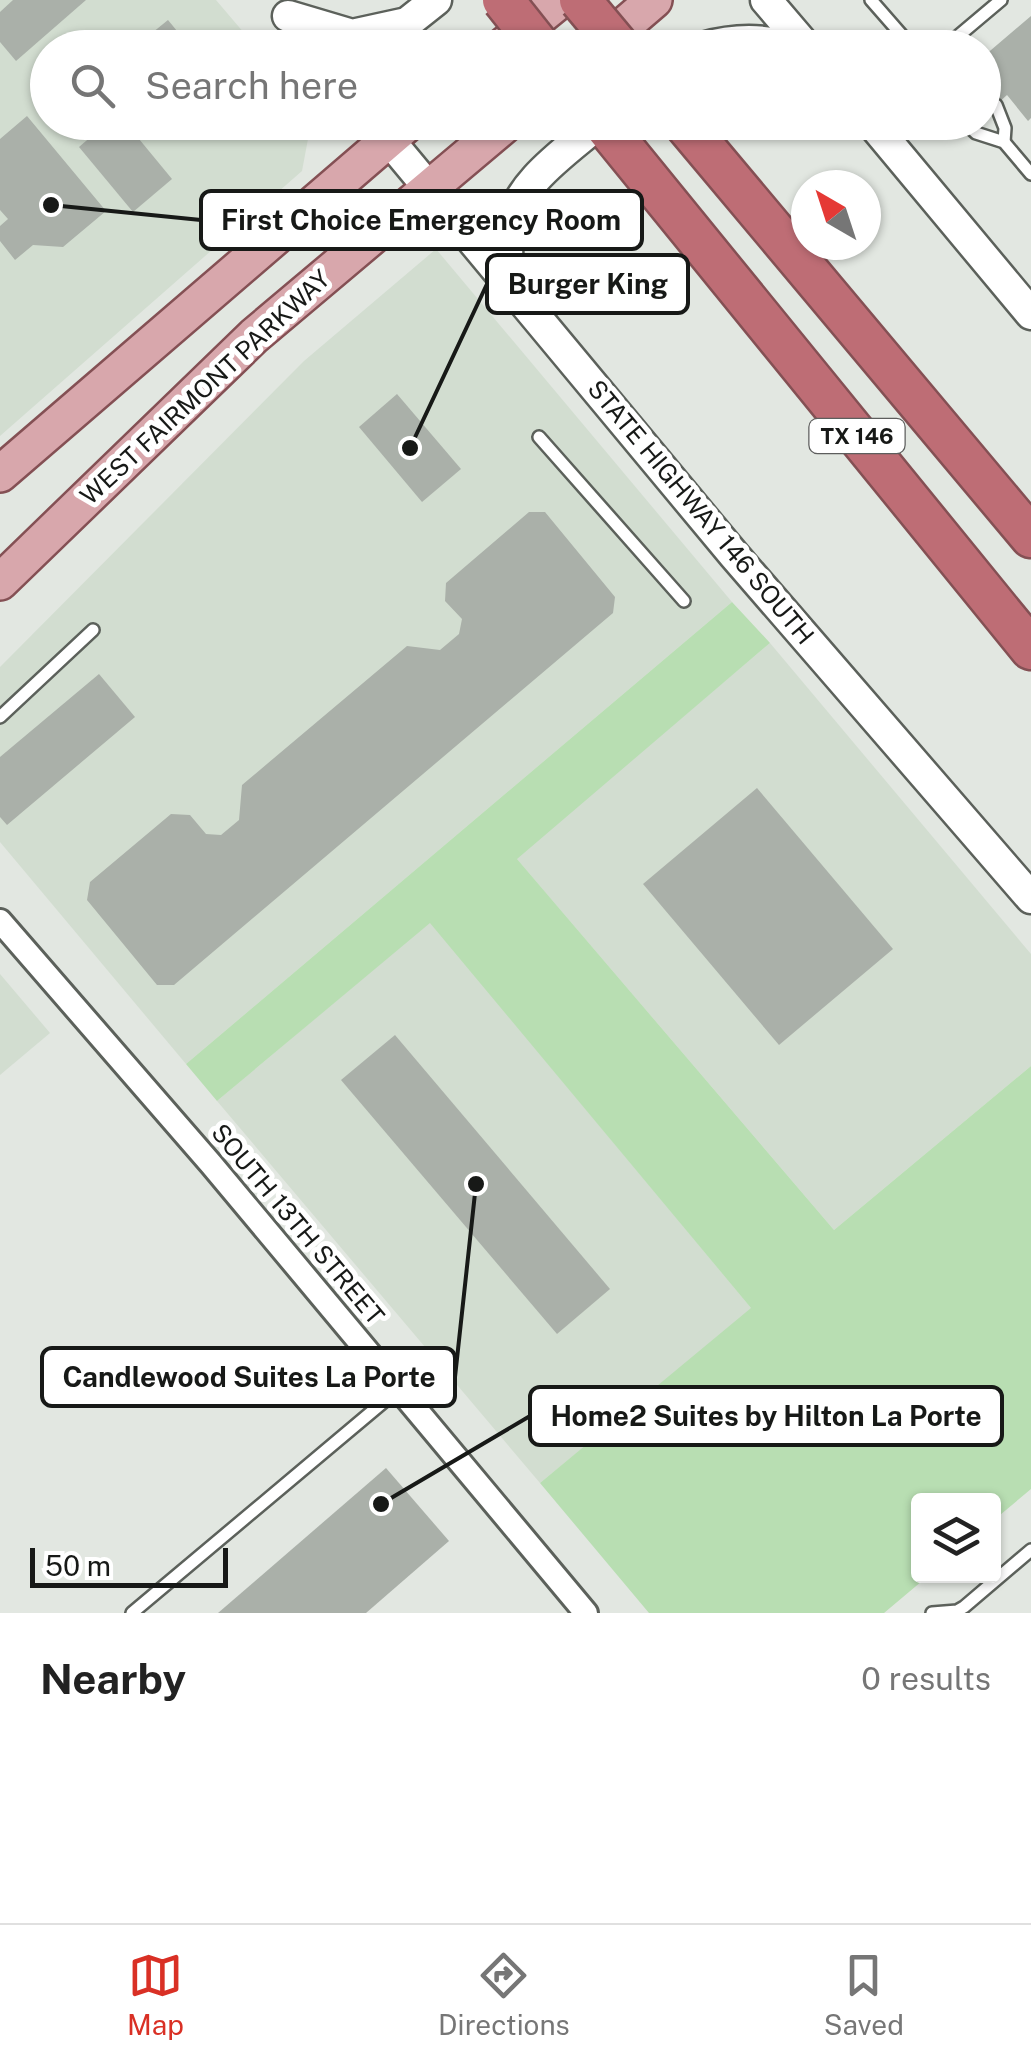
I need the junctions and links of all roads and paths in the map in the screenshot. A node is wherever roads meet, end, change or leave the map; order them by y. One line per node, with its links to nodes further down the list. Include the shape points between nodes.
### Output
1 (436, 0): 12 (main road, via 407,23)
2 (503, 0): 14 (highway, bridge)
3 (560, 0): 13 (main road)
4 (580, 0): 15 (highway, bridge)
5 (654, 0): 16 (main road)
6 (766, 0): 17 (main road)
7 (871, 0): 18 (lane)
8 (1001, 0): 19 (lane)
9 (282, 8): 10 (main road); 11 (main road)
10 (299, 30)
11 (339, 30)
12 (375, 30)
13 (523, 30)
14 (527, 30)
15 (605, 30)
16 (619, 30)
17 (792, 30)
18 (897, 30)
19 (965, 30)
20 (1001, 117): 29 (lane)
21 (377, 140): 35 (main road)
22 (398, 140): 31 (main road, STATE HIGHWAY 146 SOUTH)
23 (486, 140): 31 (main road, WEST FAIRMONT PARKWAY)
24 (580, 140): 32 (main road, via 518,202 509,227)
25 (616, 140): 40 (highway, TX 146)
26 (698, 140): 36 (highway, TX 146)
27 (889, 140): 33 (main road)
28 (998, 140): 29 (lane)
29 (1004, 142): 30 (lane)
30 (1031, 174)
31 (428, 188): 32 (main road, STATE HIGHWAY 146 SOUTH); 37 (main road, WEST FAIRMONT PARKWAY, via 254,336)
32 (509, 282): 42 (main road, STATE HIGHWAY 146 SOUTH)
33 (1031, 314)
34 (539, 438): 38 (lane)
35 (0, 474)
36 (1031, 537)
37 (0, 582)
38 (684, 601)
39 (93, 630): 41 (lane)
40 (1031, 649)
41 (0, 718)
42 (1031, 898)
43 (0, 921): 44 (street, SOUTH 13TH STREET)
44 (400, 1388): 47 (lane); 48 (street, SOUTH 13TH STREET)
45 (1031, 1550): 46 (lane)
46 (957, 1612): 49 (lane)
47 (132, 1613)
48 (586, 1613)
49 (932, 1613)

